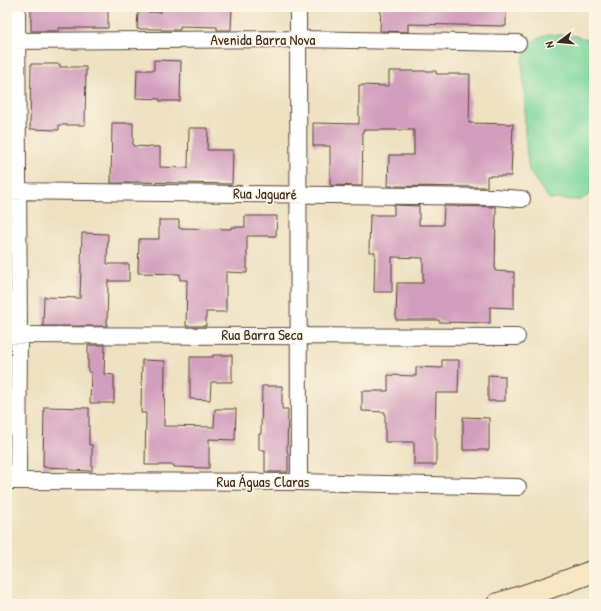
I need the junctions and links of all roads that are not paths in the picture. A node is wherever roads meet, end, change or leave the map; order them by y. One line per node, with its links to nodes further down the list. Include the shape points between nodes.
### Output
1 (17, 7): 4 (street)
2 (298, 7): 3 (street)
3 (298, 39): 4 (street, Avenida Barra Nova); 5 (street, Avenida Barra Nova); 7 (street)
4 (12, 41): 6 (street)
5 (518, 43)
6 (13, 191): 7 (street, Rua Jaguaré); 9 (street)
7 (298, 194): 8 (street, Rua Jaguaré); 10 (street)
8 (522, 199)
9 (13, 335): 10 (street, Rua Barra Seca); 12 (street)
10 (299, 335): 11 (street, Rua Barra Seca); 13 (street)
11 (517, 337)
12 (12, 481): 13 (street, Rua Águas Claras)
13 (299, 482): 14 (street, Rua Águas Claras)
14 (518, 487)
15 (594, 571): 16 (main road)
16 (498, 604)

